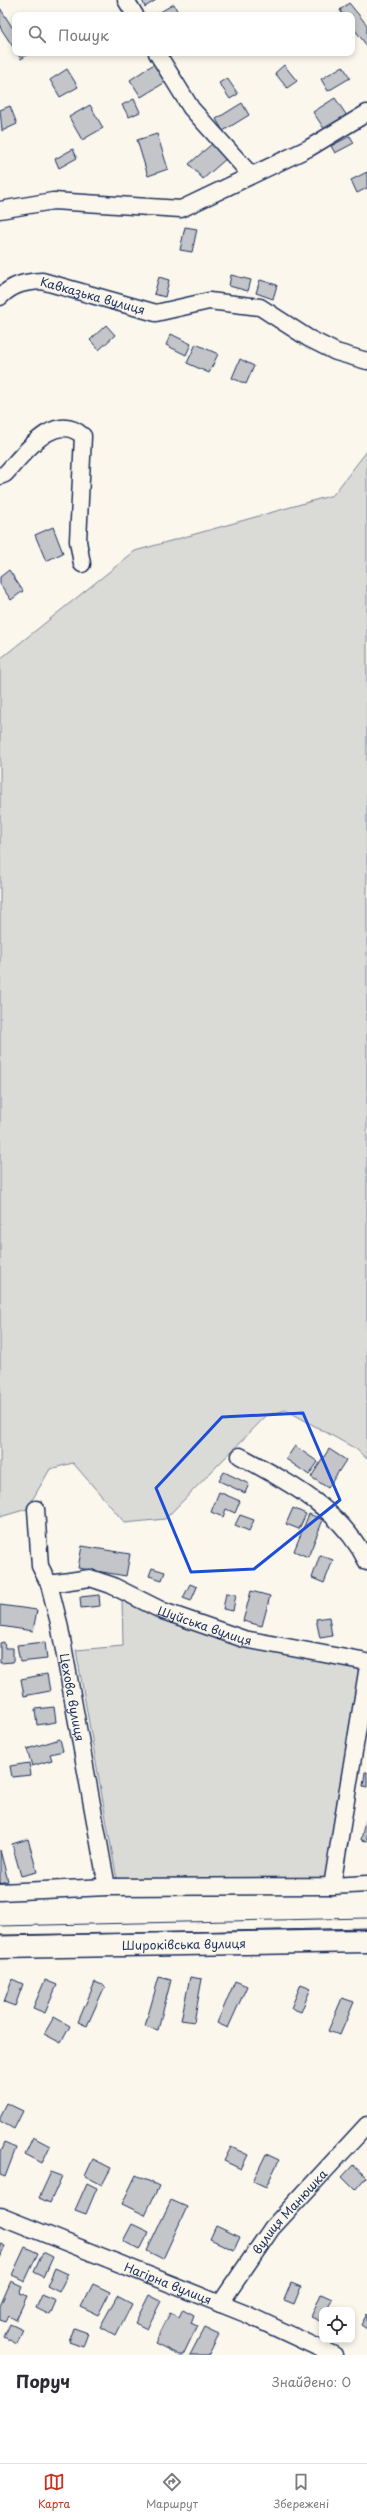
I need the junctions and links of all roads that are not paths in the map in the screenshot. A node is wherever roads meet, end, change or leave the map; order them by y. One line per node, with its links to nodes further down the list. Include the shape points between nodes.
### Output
1 (126, 0): 2 (street)
2 (133, 12)
3 (159, 56): 5 (street, via 191,108)
4 (367, 113): 5 (street, via 309,148)
5 (251, 175): 6 (street, via 181,209 53,201)
6 (0, 210)
7 (0, 297): 8 (street, Кавказька вулиця, via 9,288 24,282 42,281 156,313 209,301 260,308 336,352)
8 (367, 361)
9 (0, 476): 10 (street, via 5,474 43,435 55,428 68,427 83,436 78,541)
10 (82, 564)
11 (240, 1456): 13 (street, via 292,1484 321,1504 358,1544)
12 (36, 1509): 14 (street, Цехова вулиця, via 40,1566)
13 (367, 1562)
14 (49, 1584): 15 (street, Шуйська вулиця, via 90,1578 111,1584 163,1611 244,1639); 19 (street, Цехова вулиця, via 60,1630)
15 (367, 1662)
16 (367, 1672): 18 (street)
17 (367, 1884): 18 (street)
18 (332, 1886): 19 (street)
19 (107, 1887): 20 (street)
20 (0, 1892)
21 (367, 1941): 22 (main road, Широківська вулиця)
22 (0, 1947)
23 (367, 2125): 25 (street, вулиця Манюшка, via 272,2228)
24 (0, 2216): 25 (street, Нагірна вулиця)
25 (220, 2304): 26 (street, Нагірна вулиця)
26 (334, 2355)

